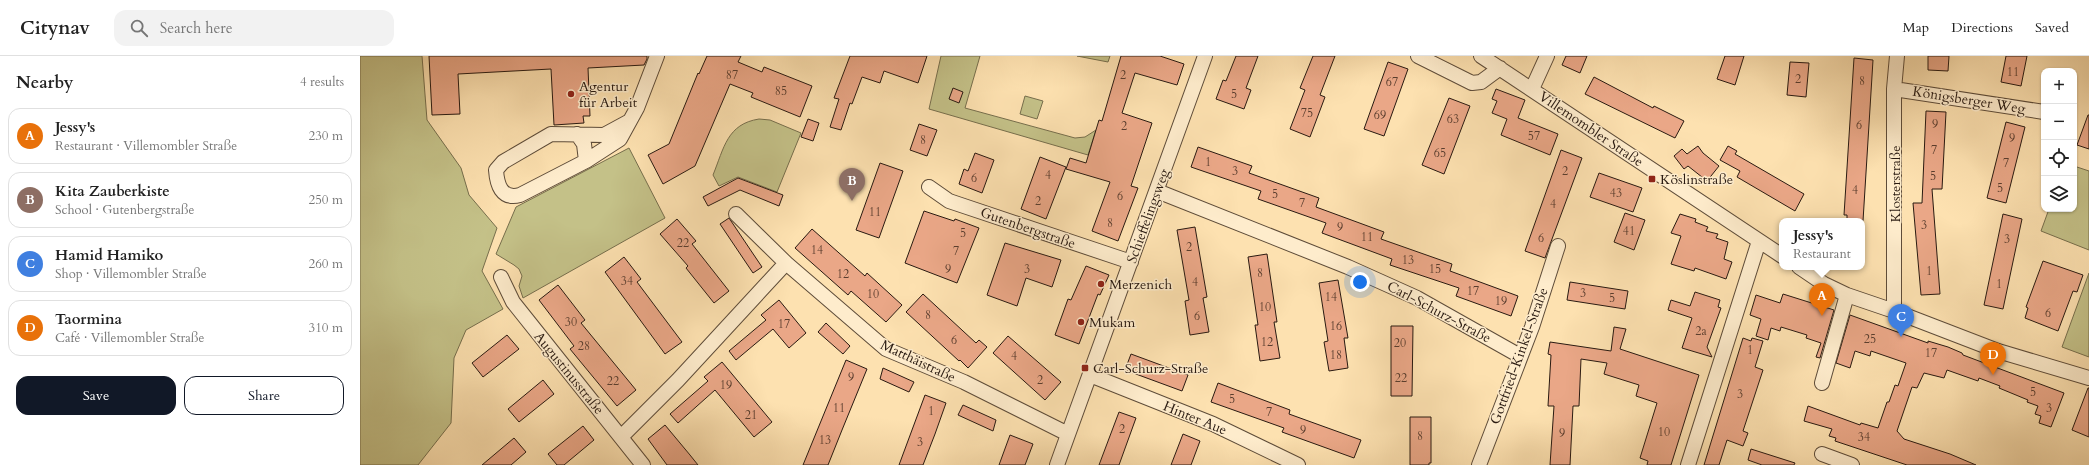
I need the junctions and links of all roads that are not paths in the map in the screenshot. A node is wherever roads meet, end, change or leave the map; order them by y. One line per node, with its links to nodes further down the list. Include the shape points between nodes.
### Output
1 (657, 56): 11 (street, via 637,108)
2 (1205, 56): 15 (street, Schieffelingsweg)
3 (1418, 56): 7 (street, via 1472,83 1481,82)
4 (1481, 56): 7 (street, Villemombler Straße)
5 (1547, 56): 8 (street)
6 (1897, 56): 9 (street, Klosterstraße)
7 (1500, 68): 8 (street, Villemombler Straße)
8 (1532, 89): 17 (street, Villemombler Straße)
9 (1894, 89): 10 (street, Königsberger Weg); 25 (street, Klosterstraße)
10 (2041, 112)
11 (628, 122): 12 (street, via 604,135); 13 (street, via 620,139)
12 (578, 134): 13 (street, via 584,144); 13 (street, via 551,134 503,162 496,170 497,185 504,193 520,195)
13 (586, 161)
14 (929, 187): 21 (street, Gutenbergstraße, via 950,201)
15 (1157, 191): 21 (street, Schieffelingsweg); 26 (street, Carl-Schurz-Straße, via 1348,267 1417,298)
16 (736, 214): 20 (street, Matthäistraße)
17 (1759, 240): 19 (street, Villemombler Straße); 37 (street)
18 (1558, 246): 26 (street, Gottfried-Kinkel-Straße)
19 (1779, 254)
20 (786, 262): 30 (street, Matthäistraße, via 886,349 964,382); 31 (street, via 678,380)
21 (1131, 262): 27 (street, Schieffelingsweg)
22 (1803, 270): 24 (street)
23 (501, 277): 31 (street, Augustinusstraße, via 513,302)
24 (1847, 295): 25 (street); 29 (street)
25 (1894, 311): 28 (street, via 1998,351)
26 (1520, 356): 36 (street, Gottfried-Kinkel-Straße)
27 (1090, 375): 30 (street, Schieffelingsweg); 35 (street, Hinter Aue, via 1213,424)
28 (2089, 378)
29 (1822, 383)
30 (1068, 434): 34 (street, Schieffelingsweg)
31 (621, 437): 33 (street, Augustinusstraße)
32 (1822, 454): 38 (street)
33 (643, 465)
34 (1057, 465)
35 (1298, 465)
36 (1479, 465)
37 (1688, 465)
38 (1852, 465)

